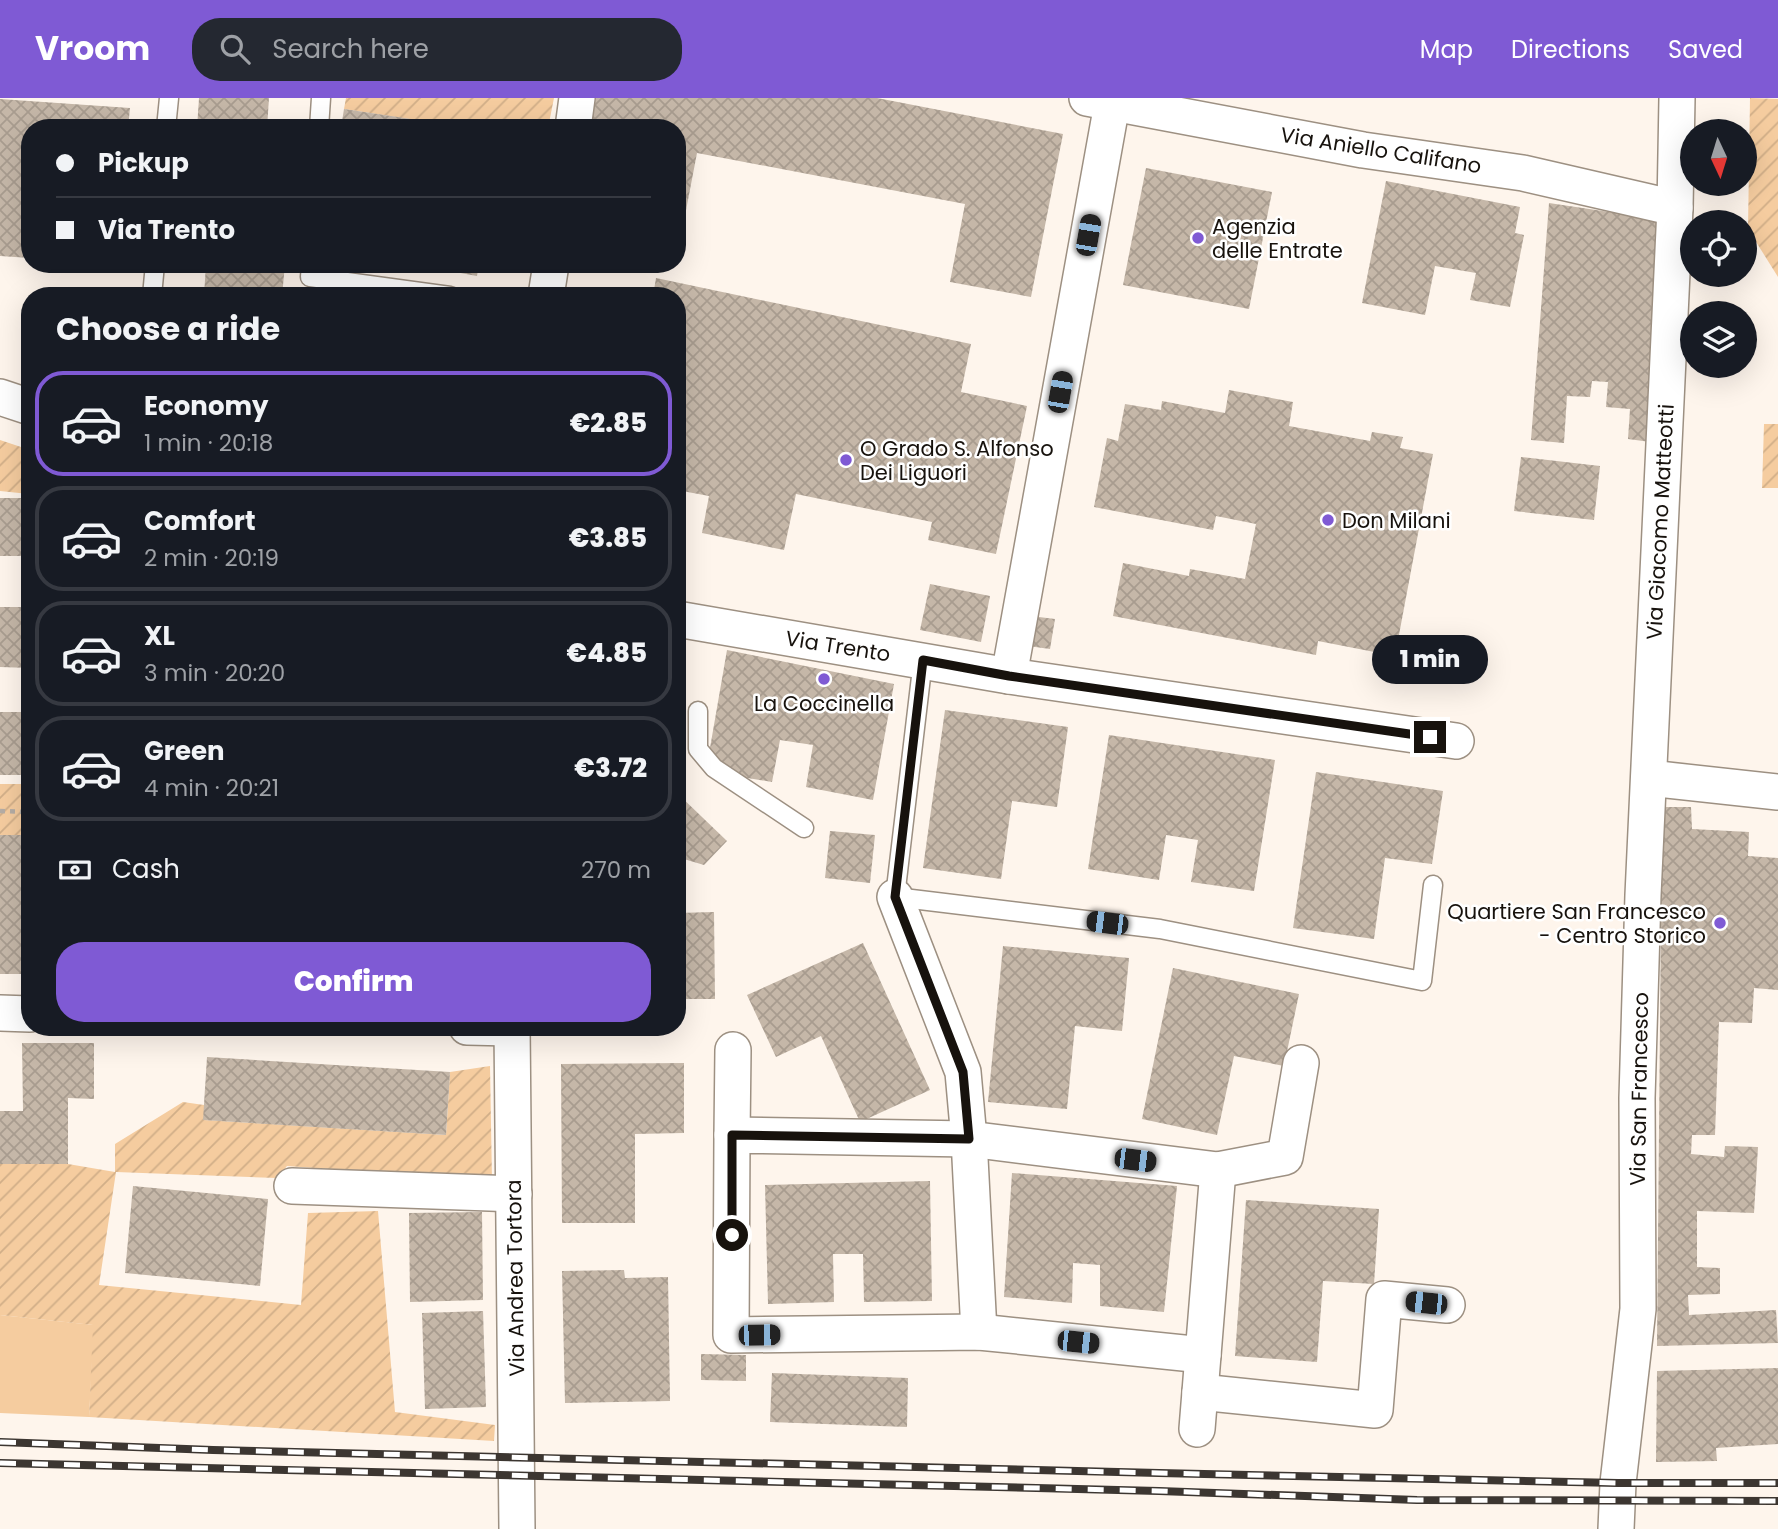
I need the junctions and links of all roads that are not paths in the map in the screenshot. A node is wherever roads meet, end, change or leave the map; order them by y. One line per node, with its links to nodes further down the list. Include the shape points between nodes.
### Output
1 (169, 98): 6 (lane)
2 (321, 98): 7 (lane)
3 (577, 98): 8 (street)
4 (1677, 98): 9 (street, Via Giacomo Matteotti)
5 (1099, 101): 9 (street, Via Aniello Califano, via 1363,150 1523,173); 16 (street)
6 (167, 119)
7 (320, 119)
8 (574, 119)
9 (1675, 208): 19 (street, Via Giacomo Matteotti)
10 (310, 273): 11 (lane, via 310,277)
11 (384, 287)
12 (0, 397): 13 (street)
13 (21, 404)
14 (686, 621): 15 (street, Via Trento)
15 (923, 660): 16 (street, Via Trento); 23 (lane)
16 (1009, 676): 18 (street, Via Trento)
17 (698, 711): 21 (lane, via 698,749 714,768)
18 (1456, 741)
19 (1649, 778): 20 (street); 40 (street, Via San Francesco, via 1637,1098 1638,1309)
20 (1778, 792)
21 (804, 828)
22 (1433, 885): 23 (lane, via 1422,981 1160,929)
23 (895, 897): 30 (street, via 963,1072)
24 (0, 1013): 25 (street)
25 (21, 1014)
26 (512, 1036): 33 (street, Via Andrea Tortora)
27 (733, 1050): 29 (street)
28 (1301, 1063): 31 (street, via 1285,1157)
29 (732, 1135): 30 (street); 35 (street, via 732,1335)
30 (969, 1139): 31 (street); 35 (street)
31 (1218, 1170): 36 (street)
32 (292, 1186): 33 (street)
33 (514, 1194): 39 (street, Via Andrea Tortora)
34 (1447, 1305): 37 (street, via 1384,1298 1375,1410)
35 (979, 1332): 36 (street)
36 (1203, 1355): 37 (street)
37 (1200, 1392): 38 (street)
38 (1197, 1429)
39 (517, 1529)
40 (1616, 1529)

